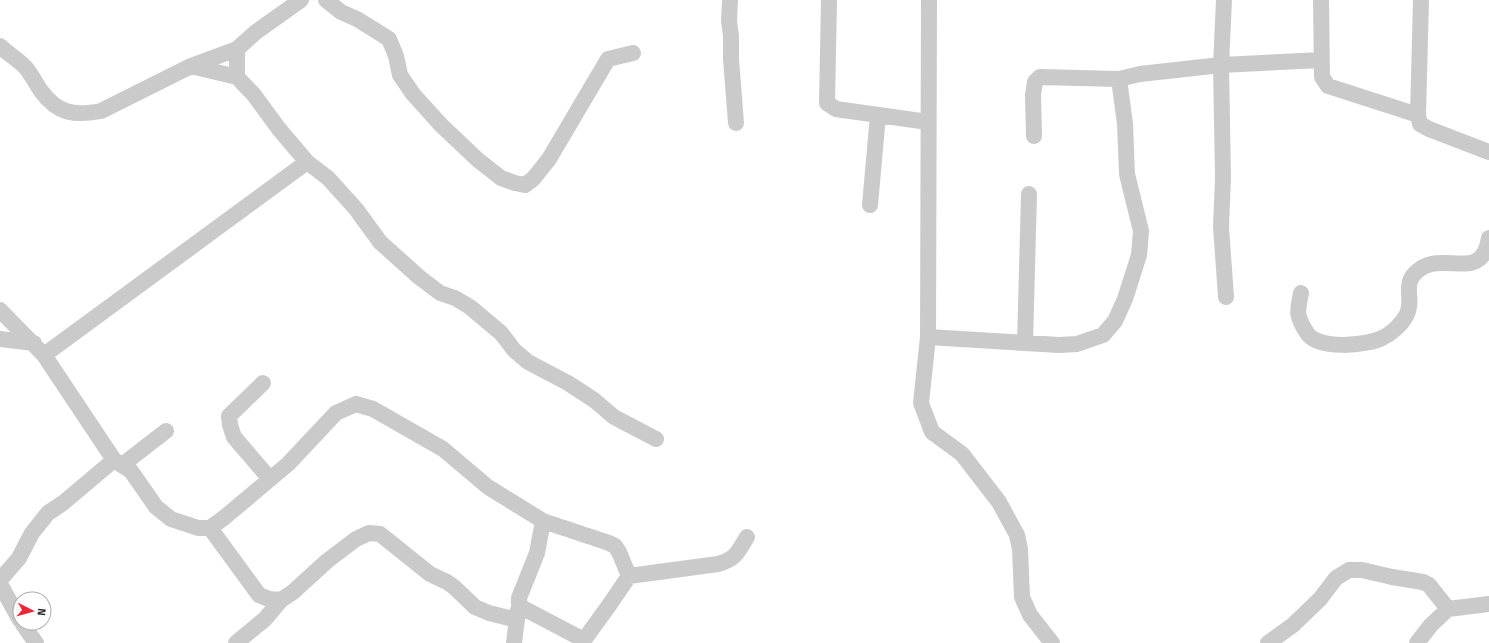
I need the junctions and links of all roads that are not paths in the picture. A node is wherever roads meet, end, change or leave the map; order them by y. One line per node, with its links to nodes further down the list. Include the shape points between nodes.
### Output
1 (301, 0): 10 (street)
2 (326, 0): 11 (street, via 341,12 389,39 400,75 441,125 501,178 525,185 549,159 608,59)
3 (730, 0): 20 (street, via 729,21)
4 (828, 0): 17 (street, via 827,103 836,108)
5 (929, 0): 19 (street)
6 (1224, 0): 13 (street)
7 (1321, 0): 12 (street)
8 (1421, 0): 18 (street)
9 (0, 46): 14 (street, via 26,68 54,106 63,111 101,111)
10 (237, 49): 14 (street); 15 (street)
11 (633, 53)
12 (1321, 60): 13 (street); 18 (street, via 1322,77 1328,86)
13 (1221, 64): 16 (street); 28 (street, via 1221,227)
14 (191, 66): 15 (street)
15 (237, 77): 23 (street)
16 (1119, 79): 21 (street, via 1040,78 1035,82 1033,95); 32 (street, via 1125,124 1127,174 1141,231 1139,255 1125,299 1115,320 1102,335 1077,344)
17 (878, 115): 19 (street); 25 (street)
18 (1418, 115): 22 (street, via 1420,124 1429,129)
19 (928, 122): 30 (street)
20 (736, 123)
21 (1034, 136)
22 (1489, 152)
23 (307, 162): 33 (street); 36 (street, via 328,178 356,208 380,242 419,277 440,293 470,307 501,332 514,350 528,362 568,383 614,417)
24 (1029, 194): 32 (street)
25 (870, 205)
26 (1489, 238): 27 (street, via 1478,261 1465,264 1437,263 1424,266 1413,274 1408,283 1407,314 1401,324 1382,338 1367,343 1340,345 1309,337 1297,312)
27 (1301, 293)
28 (1226, 298)
29 (0, 310): 33 (street)
30 (928, 336): 32 (street); 55 (street, via 921,403 932,432 962,454 999,502 1017,536 1022,597 1030,615)
31 (0, 339): 33 (street)
32 (1025, 343)
33 (39, 349): 37 (street)
34 (263, 383): 38 (street, via 229,416 234,437)
35 (166, 431): 37 (street)
36 (656, 439)
37 (118, 462): 40 (street, via 131,471 156,507 171,518 198,528); 43 (street, via 48,513 32,533 19,558)
38 (270, 479): 39 (street, via 288,464 336,413 356,404 373,409 443,449 488,487); 40 (street)
39 (543, 521): 42 (street, via 615,546); 49 (street, via 537,553 519,598)
40 (210, 528): 45 (street, via 259,595)
41 (748, 537): 42 (street, via 730,561)
42 (629, 576): 51 (street)
43 (0, 580)
44 (0, 584): 47 (street)
45 (281, 600): 49 (street, via 327,561 356,539 369,533 380,534 430,574 451,585 475,607 489,613); 53 (street, via 266,620)
46 (1489, 604): 48 (street)
47 (12, 606)
48 (1448, 609): 56 (street, via 1429,585 1423,582 1392,578 1362,570 1349,570 1336,578 1320,599); 57 (street)
49 (518, 612): 51 (street, via 522,608); 54 (street)
50 (28, 631): 52 (street)
51 (583, 641)
52 (36, 643)
53 (236, 643)
54 (514, 643)
55 (1052, 643)
56 (1268, 643)
57 (1417, 643)

